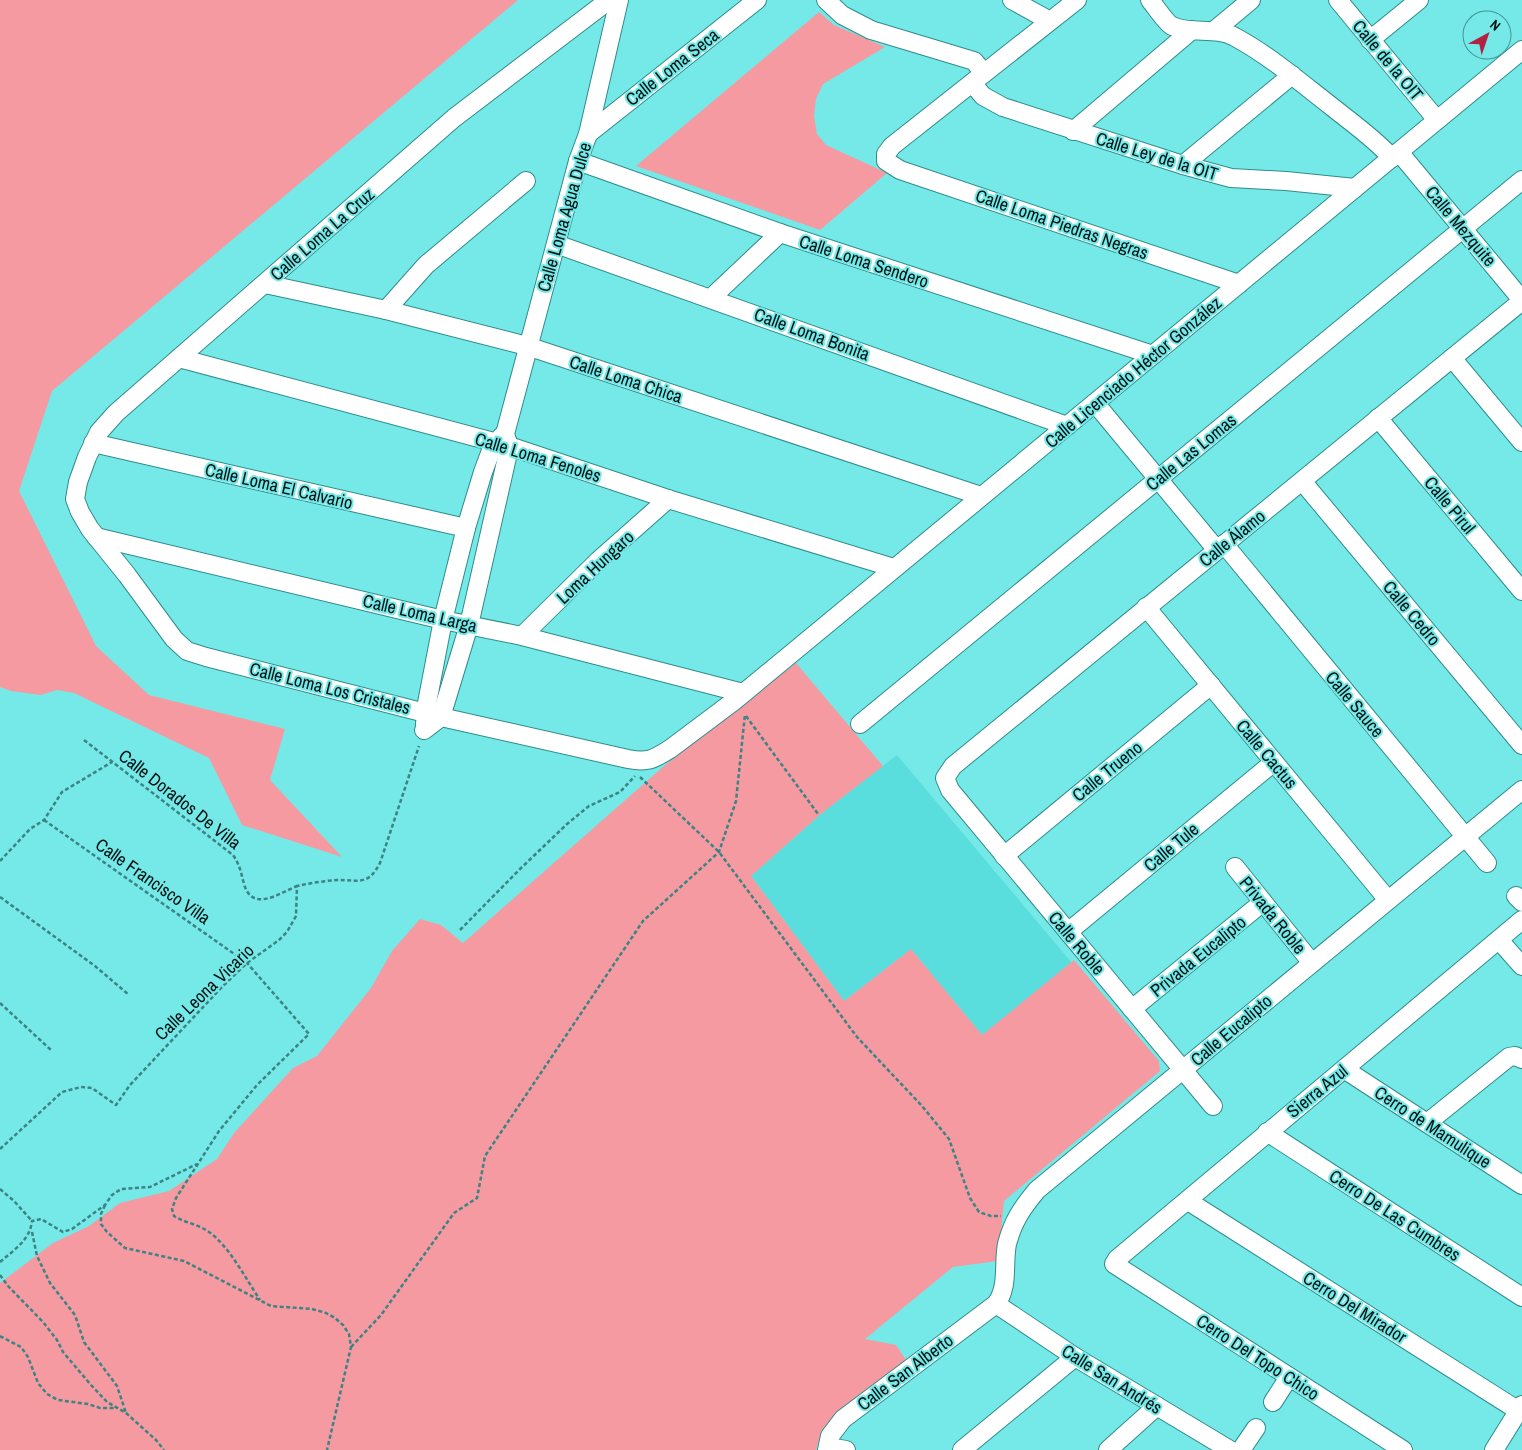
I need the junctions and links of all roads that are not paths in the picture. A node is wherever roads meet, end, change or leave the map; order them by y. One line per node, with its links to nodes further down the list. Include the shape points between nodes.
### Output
1 (609, 0): 30 (street, Calle Loma La Cruz, via 454,118)
2 (619, 0): 20 (street, Calle Loma Agua Dulce)
3 (757, 0): 20 (street, Calle Loma Seca)
4 (826, 0): 17 (street, Calle Ley de la OIT, via 842,15 871,30 974,61)
5 (1012, 0): 11 (street)
6 (1077, 0): 11 (street)
7 (1150, 0): 12 (street, via 1171,26)
8 (1251, 0): 13 (street)
9 (1338, 0): 14 (street, Calle de la OIT)
10 (1419, 0): 14 (street)
11 (1050, 21): 17 (street)
12 (1192, 30): 13 (street); 19 (street)
13 (1215, 30): 16 (street, Calle Mezquite, via 1233,36)
14 (1370, 40): 18 (street, Calle de la OIT)
15 (1522, 50): 18 (street, Calle Licenciado Héctor González)
16 (1292, 75): 21 (street, Calle Mezquite); 23 (street)
17 (978, 78): 19 (street, Calle Ley de la OIT, via 983,96 1003,107); 31 (street, Calle Loma Piedras Negras, via 892,146 886,154 886,161 900,170)
18 (1437, 120): 21 (street, Calle Licenciado Héctor González)
19 (1073, 131): 23 (street, Calle Ley de la OIT)
20 (588, 134): 22 (street, Calle Loma Agua Dulce)
21 (1395, 155): 26 (street, Calle Licenciado Héctor González); 27 (street, Calle Mezquite)
22 (578, 161): 28 (street, Calle Loma Sendero); 29 (street, Calle Loma Agua Dulce)
23 (1182, 165): 26 (street, Calle Ley de la OIT, via 1231,178)
24 (1522, 180): 27 (street, Calle Las Lomas)
25 (526, 182): 34 (street, via 426,265)
26 (1355, 188): 31 (street, Calle Licenciado Héctor González)
27 (1463, 229): 33 (street, Calle Mezquite); 45 (street, Calle Las Lomas)
28 (780, 233): 32 (street); 36 (street, Calle Loma Sendero)
29 (556, 244): 32 (street, Calle Loma Bonita); 35 (street, Calle Loma Agua Dulce)
30 (265, 284): 34 (street, Calle Loma Chica); 37 (street, Calle Loma La Cruz)
31 (1239, 284): 36 (street, Calle Licenciado Héctor González)
32 (711, 298): 41 (street, Calle Loma Bonita)
33 (1522, 300): 38 (street, Calle Álamo)
34 (386, 310): 35 (street, Calle Loma Chica)
35 (528, 346): 42 (street, Calle Loma Agua Dulce); 47 (street, Calle Loma Chica)
36 (1153, 355): 39 (street, Calle Licenciado Héctor González)
37 (179, 358): 42 (street, Calle Loma Fenoles); 44 (street, Calle Loma La Cruz, via 116,413)
38 (1452, 358): 40 (street, Calle Álamo); 43 (street)
39 (1095, 403): 41 (street, Calle Licenciado Héctor González); 45 (street, Calle Sauce)
40 (1378, 418): 46 (street, Calle Álamo); 54 (street, Calle Pirul)
41 (1067, 426): 47 (street, Calle Licenciado Héctor González)
42 (503, 441): 49 (street, Calle Loma Fenoles); 50 (street, Calle Loma Agua Dulce, via 483,472); 57 (street, Calle Loma Agua Dulce, via 503,478)
43 (1522, 442)
44 (92, 443): 48 (street, Calle Loma La Cruz); 50 (street, Calle Loma El Calvario)
45 (1158, 479): 52 (street, Calle Sauce); 62 (street, Calle Las Lomas)
46 (1302, 480): 52 (street, Calle Álamo); 64 (street, Calle Cedro)
47 (981, 496): 53 (street, Calle Licenciado Héctor González)
48 (75, 499): 51 (street, Calle Loma Los Cristales, via 83,520)
49 (668, 499): 53 (street, Calle Loma Fenoles); 58 (street, Loma Hungaro, via 598,561)
50 (466, 528): 56 (street, Calle Loma Agua Dulce)
51 (96, 537): 56 (street, Calle Loma Larga); 61 (street, Calle Loma Los Cristales, via 167,630 187,650)
52 (1220, 547): 55 (street, Calle Álamo); 69 (street, Calle Sauce)
53 (894, 568): 60 (street, Calle Licenciado Héctor González)
54 (1522, 591)
55 (1146, 607): 59 (street, Calle Cactus); 67 (street, Calle Álamo, via 953,766)
56 (443, 620): 57 (street, Calle Loma Larga); 61 (street, Calle Loma Agua Dulce)
57 (470, 625): 58 (street, Calle Loma Larga); 61 (street, Calle Loma Agua Dulce)
58 (522, 636): 60 (street, Calle Loma Larga)
59 (1211, 686): 66 (street, Calle Cactus); 70 (street, Calle Trueno)
60 (741, 703): 65 (street, Calle Licenciado Héctor González)
61 (433, 714): 63 (street, Calle Loma Agua Dulce); 65 (street, Calle Loma Los Cristales, via 642,762)
62 (860, 724)
63 (424, 730)
64 (1522, 745)
65 (659, 756)
66 (1274, 762): 73 (street, Calle Cactus); 76 (street, Calle Tule)
67 (945, 778): 70 (street, Calle Roble, via 950,790)
68 (1522, 790): 69 (street, Calle Eucalipto)
69 (1466, 838): 71 (street, Calle Sauce); 73 (street, Calle Eucalipto)
70 (1004, 856): 76 (street, Calle Roble)
71 (1487, 863)
72 (1235, 867): 74 (street, Privada Roble)
73 (1388, 900): 78 (street, Calle Eucalipto)
74 (1263, 902): 78 (street, Privada Roble); 80 (street, Privada Eucalipto)
75 (1522, 920): 77 (street, Sierra Azul)
76 (1068, 932): 80 (street, Calle Roble)
77 (1499, 940): 79 (street); 82 (street, Sierra Azul)
78 (1312, 963): 83 (street, Calle Eucalipto)
79 (1522, 966)
80 (1132, 1009): 83 (street, Calle Roble)
81 (1522, 1059): 85 (street, via 1509,1057)
82 (1344, 1069): 85 (street, Cerro de Mamulique); 86 (street, Sierra Azul)
83 (1183, 1070): 84 (street, Calle Roble); 91 (street, Calle Eucalipto, via 1037,1190 1016,1218 1007,1245 1004,1290)
84 (1213, 1106)
85 (1428, 1123): 87 (street, Cerro de Mamulique)
86 (1267, 1132): 88 (street, Sierra Azul); 90 (street, Cerro De Las Cumbres)
87 (1522, 1185)
88 (1188, 1201): 89 (street, Sierra Azul); 96 (street, Cerro Del Mirador)
89 (1114, 1264): 93 (street, Cerro Del Topo Chico)
90 (1522, 1297)
91 (996, 1304): 92 (street, Calle San Andrés); 98 (street, Calle San Alberto, via 848,1414 835,1427)
92 (1075, 1357): 95 (street, Calle San Andrés); 100 (street)
93 (1289, 1377): 94 (street); 104 (street, Cerro Del Topo Chico)
94 (1273, 1402)
95 (1157, 1406): 101 (street); 102 (street, Calle San Andrés)
96 (1521, 1409): 105 (street)
97 (1256, 1428): 103 (street)
98 (827, 1448): 99 (street)
99 (846, 1450)
100 (962, 1450)
101 (1108, 1450)
102 (1230, 1450)
103 (1241, 1450)
104 (1403, 1450)
105 (1494, 1450)

